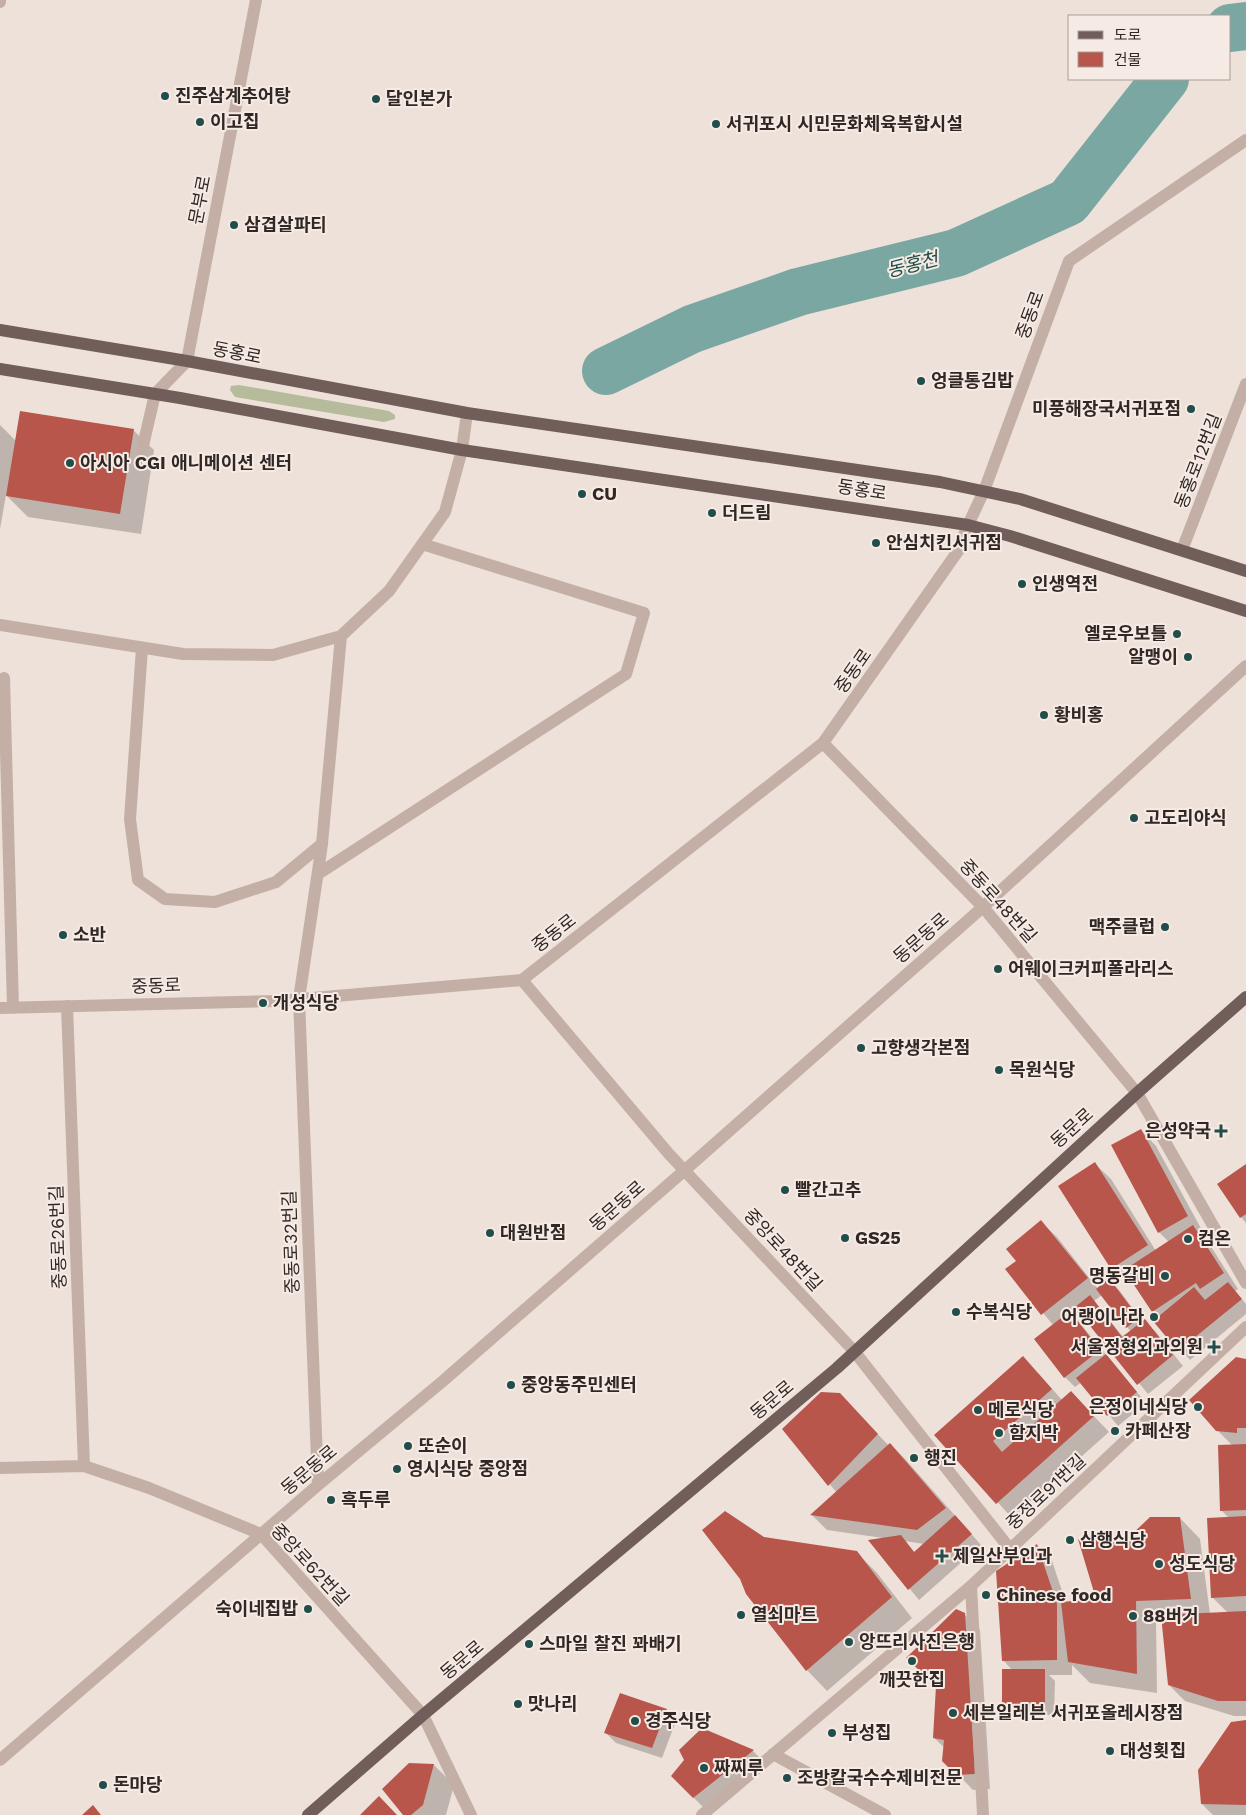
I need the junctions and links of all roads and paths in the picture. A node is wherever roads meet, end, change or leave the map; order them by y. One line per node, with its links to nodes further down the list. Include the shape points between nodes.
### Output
1 (256, 0): 4 (street, 문부로)
2 (1246, 140): 11 (street, 중동로, via 1069,260)
3 (0, 330): 4 (main road, 동홍로)
4 (187, 361): 7 (street); 8 (main road, 동홍로)
5 (0, 369): 7 (main road, 동홍로)
6 (1246, 384): 14 (street, 동홍로12번길)
7 (155, 394): 9 (street); 10 (main road, 동홍로)
8 (467, 413): 10 (street); 11 (main road, 동홍로, via 844,467)
9 (142, 450)
10 (462, 450): 12 (main road, 동홍로); 13 (street, via 445,512)
11 (984, 491): 12 (street, 중동로); 14 (main road, 동홍로, via 1020,499)
12 (968, 525): 16 (main road, 동홍로); 22 (street, 중동로, via 958,552)
13 (422, 544): 18 (street, via 389,591); 24 (street, via 644,613 626,674)
14 (1182, 550): 15 (main road, 동홍로)
15 (1246, 571)
16 (1246, 611)
17 (0, 625): 19 (street)
18 (341, 636): 19 (street, via 272,654 183,654); 23 (street)
19 (142, 648): 23 (street, via 130,819 138,880 165,900 215,902 276,882)
20 (1246, 666): 25 (street, 동문동로)
21 (4, 678): 31 (street)
22 (823, 743): 25 (street, 중동로48번길); 26 (street, 중동로)
23 (322, 844): 24 (street)
24 (318, 874): 28 (street)
25 (983, 907): 32 (street, 중동로48번길); 33 (street, 동문동로)
26 (522, 980): 28 (street, 중동로); 33 (street, 중앙로48번길)
27 (1246, 997): 32 (main road, 동문로)
28 (299, 999): 29 (street, 중동로); 39 (street, 중동로32번길)
29 (67, 1006): 31 (street, 중동로); 37 (street, 중동로26번길)
30 (0, 1008): 31 (street, 중동로)
31 (13, 1008)
32 (1137, 1093): 34 (street, 중동로48번길); 36 (main road, 동문로)
33 (685, 1170): 36 (street, 중앙로48번길); 39 (street, 동문동로)
34 (1246, 1283)
35 (1246, 1327): 41 (street, 중정로91번길)
36 (854, 1351): 41 (street, 중앙로48번길); 43 (main road, 동문로)
37 (84, 1466): 38 (street, 중앙로62번길); 40 (street, 중앙로62번길, via 149,1488)
38 (0, 1468)
39 (318, 1485): 40 (street, 동문동로)
40 (261, 1534): 43 (street, 중앙로62번길); 45 (street, 동문동로)
41 (1010, 1549): 42 (street, 중정로91번길)
42 (971, 1586): 44 (street, 중정로91번길); 50 (street)
43 (423, 1715): 46 (main road, 동문로); 47 (street, 중앙로62번길)
44 (773, 1754): 48 (street, 중정로91번길); 49 (street)
45 (0, 1760)
46 (308, 1815)
47 (471, 1815)
48 (702, 1815)
49 (885, 1815)
50 (983, 1815)

